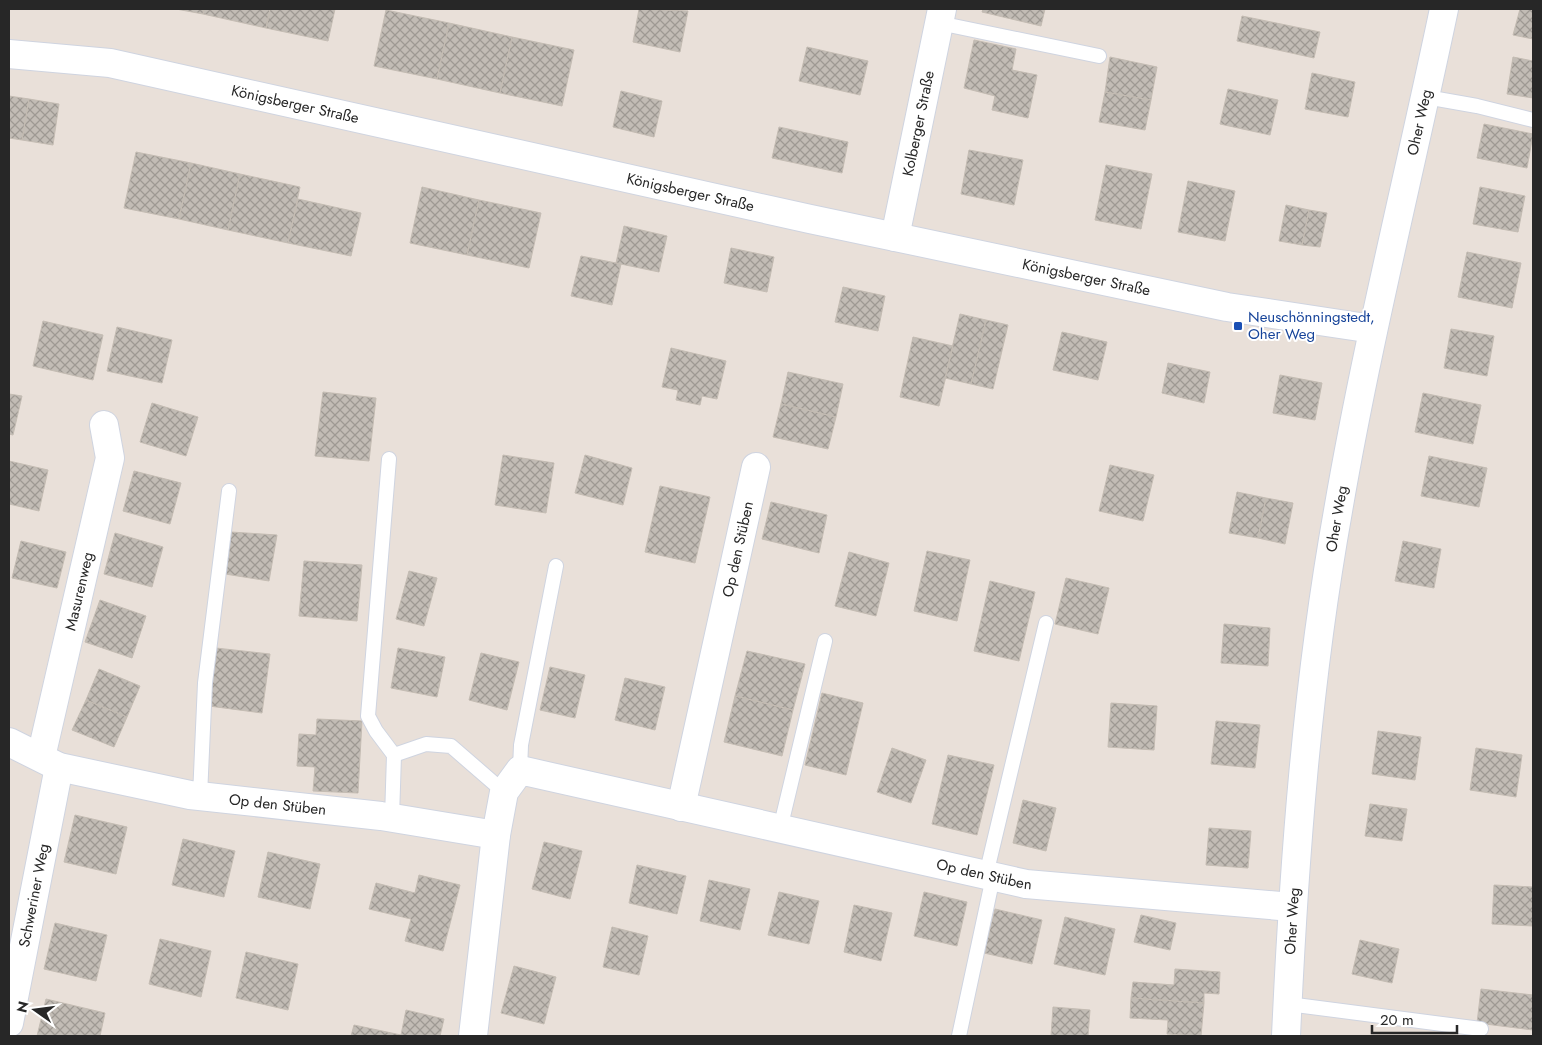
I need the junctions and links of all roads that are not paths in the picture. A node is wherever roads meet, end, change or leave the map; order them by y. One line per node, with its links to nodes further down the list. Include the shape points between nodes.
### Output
1 (1444, 9): 5 (street, Oher Weg)
2 (940, 16): 4 (lane); 7 (street, Kolberger Straße)
3 (9, 54): 7 (street, Königsberger Straße, via 110,63)
4 (1099, 56)
5 (1426, 97): 6 (lane); 8 (street, Oher Weg)
6 (1533, 120)
7 (895, 237): 8 (street, Königsberger Straße, via 1227,308)
8 (1373, 329): 27 (street, Oher Weg, via 1338,512 1309,706)
9 (104, 425): 18 (street, Masurenweg, via 110,458)
10 (389, 459): 17 (lane, via 368,716)
11 (756, 467): 22 (street, Op den Stüben)
12 (229, 491): 21 (lane, via 205,683)
13 (556, 566): 19 (lane, via 520,745)
14 (1046, 623): 26 (lane)
15 (825, 640): 24 (lane)
16 (9, 742): 18 (street, Op den Stüben)
17 (394, 755): 20 (lane, via 426,744 451,746); 23 (lane)
18 (50, 762): 21 (street, Op den Stüben); 29 (street, Schweriner Weg)
19 (520, 770): 20 (street); 22 (street, Op den Stüben)
20 (504, 792): 25 (street)
21 (200, 796): 23 (street, Op den Stüben)
22 (681, 807): 24 (street, Op den Stüben)
23 (392, 818): 25 (street, Op den Stüben)
24 (780, 829): 26 (street, Op den Stüben)
25 (496, 835): 31 (street)
26 (990, 876): 27 (street, Op den Stüben, via 1046,886); 32 (lane)
27 (1292, 907): 28 (street, Oher Weg)
28 (1288, 1004): 30 (lane); 33 (street, Oher Weg)
29 (9, 1023)
30 (1481, 1029)
31 (473, 1036)
32 (958, 1036)
33 (1286, 1036)

